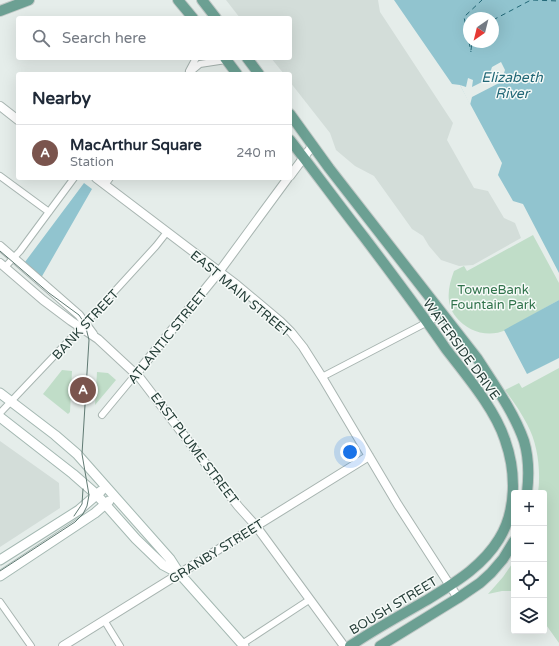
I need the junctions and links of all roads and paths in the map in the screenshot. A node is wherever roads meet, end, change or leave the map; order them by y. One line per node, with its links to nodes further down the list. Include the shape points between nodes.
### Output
1 (29, 0): 4 (main road)
2 (178, 0): 6 (main road)
3 (202, 0): 7 (main road)
4 (13, 3): 5 (main road)
5 (0, 11)
6 (191, 16)
7 (214, 16)
8 (195, 60): 12 (street)
9 (220, 60): 13 (street, via 200,64)
10 (226, 60): 14 (main road)
11 (249, 60): 15 (main road)
12 (189, 72)
13 (190, 72)
14 (236, 72)
15 (258, 72)
16 (0, 106): 18 (street)
17 (292, 117): 20 (main road, WATERSIDE DRIVE)
18 (16, 118)
19 (292, 142): 21 (main road, WATERSIDE DRIVE)
20 (312, 145): 21 (street, ATLANTIC STREET); 35 (main road, WATERSIDE DRIVE)
21 (304, 157): 22 (street, ATLANTIC STREET); 36 (main road, WATERSIDE DRIVE)
22 (292, 173)
23 (0, 176): 29 (street)
24 (73, 180): 29 (street)
25 (99, 180): 28 (street, EAST MAIN STREET)
26 (109, 180): 28 (street)
27 (287, 180): 34 (street, ATLANTIC STREET)
28 (105, 185): 30 (street, EAST MAIN STREET)
29 (49, 212): 32 (street)
30 (167, 232): 34 (street, EAST MAIN STREET); 39 (street, BANK STREET)
31 (0, 246): 32 (street, EAST PLUME STREET)
32 (15, 258): 33 (street); 39 (street, EAST PLUME STREET, via 79,315)
33 (3, 265): 39 (street, EAST PLUME STREET, via 43,300)
34 (219, 272): 40 (street, ATLANTIC STREET); 41 (street, EAST MAIN STREET, via 291,332)
35 (422, 287): 36 (main road); 37 (main road, WATERSIDE DRIVE)
36 (402, 288): 38 (main road, WATERSIDE DRIVE)
37 (443, 314): 38 (street); 49 (main road, WATERSIDE DRIVE, via 477,358 521,434 528,464)
38 (428, 322): 41 (street); 58 (main road, WATERSIDE DRIVE, via 493,414 506,441 513,476 511,507 500,538 486,557)
39 (83, 326): 40 (street, EAST PLUME STREET); 43 (street, BANK STREET)
40 (136, 374): 45 (street, ATLANTIC STREET); 53 (street, EAST PLUME STREET)
41 (322, 377): 47 (street, EAST MAIN STREET)
42 (0, 394): 43 (main road)
43 (11, 402): 44 (street, BANK STREET); 48 (main road, via 72,449)
44 (0, 413)
45 (102, 415)
46 (0, 417): 50 (main road, via 48,453)
47 (369, 456): 53 (street, GRANBY STREET); 58 (street, EAST MAIN STREET)
48 (106, 486): 50 (main road); 51 (main road)
49 (527, 490)
50 (97, 495): 52 (main road); 55 (main road, via 79,510)
51 (114, 496): 52 (main road); 56 (main road, via 170,559)
52 (105, 504): 56 (main road, via 163,566); 57 (main road)
53 (256, 526): 56 (street, GRANBY STREET); 60 (street, EAST PLUME STREET)
54 (511, 546): 59 (main road, via 491,573)
55 (0, 560)
56 (179, 573): 62 (street, GRANBY STREET); 63 (main road)
57 (0, 576)
58 (450, 586): 59 (street, EAST MAIN STREET); 68 (main road, BOUSH STREET)
59 (458, 598): 69 (main road)
60 (309, 600): 63 (street); 67 (street, EAST PLUME STREET)
61 (0, 602): 64 (street)
62 (104, 620): 65 (street, GRANBY STREET); 66 (street)
63 (243, 645)
64 (31, 646)
65 (63, 646)
66 (120, 646)
67 (344, 646)
68 (350, 646)
69 (380, 646)

